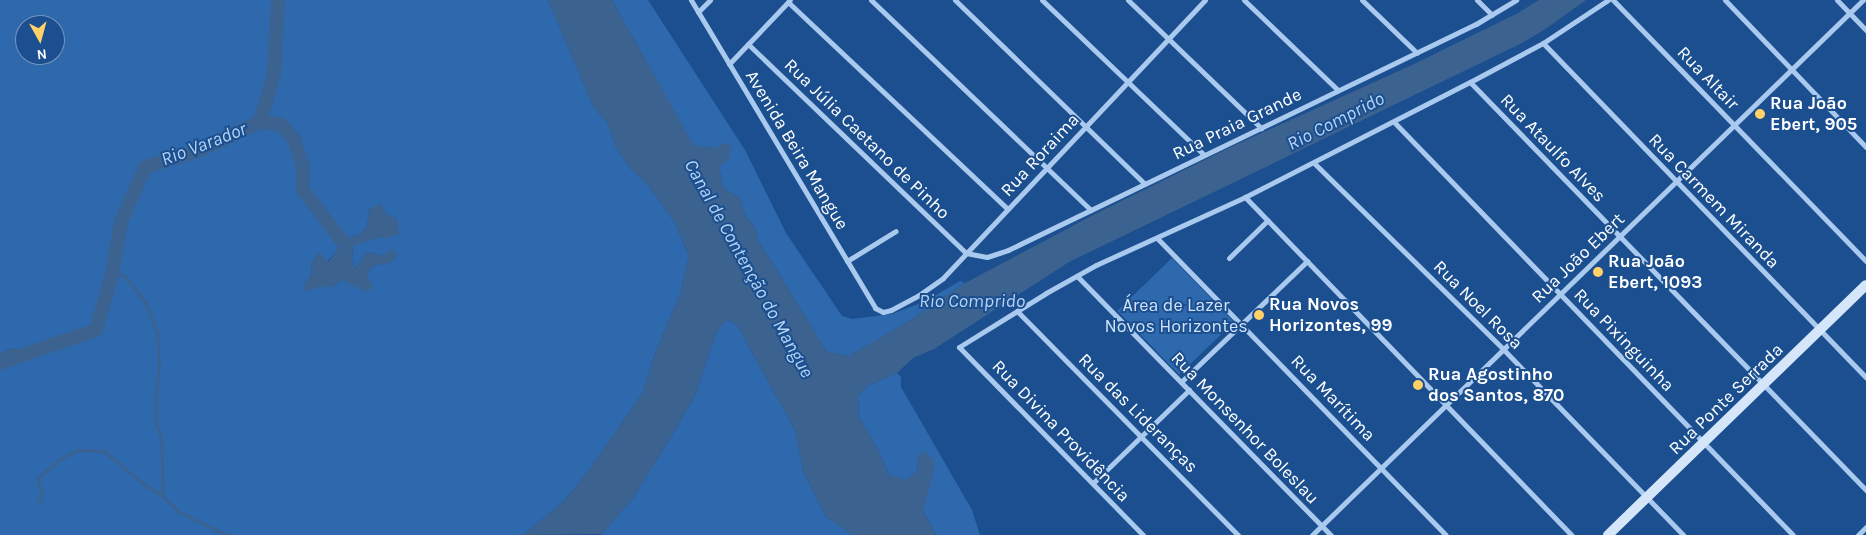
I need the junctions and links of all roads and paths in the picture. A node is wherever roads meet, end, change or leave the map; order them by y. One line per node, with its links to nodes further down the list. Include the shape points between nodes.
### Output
1 (691, 0): 18 (street, Avenida Beira Mangue)
2 (710, 0): 18 (street)
3 (871, 0): 38 (street)
4 (955, 0): 33 (street)
5 (1042, 0): 28 (street)
6 (1128, 0): 22 (street)
7 (1205, 0): 22 (street, Rua Roraima)
8 (1244, 0): 30 (street)
9 (1362, 0): 25 (street)
10 (1477, 0): 20 (street)
11 (1516, 0): 20 (street, Rua Praia Grande)
12 (1608, 0): 23 (street)
13 (1613, 0): 32 (street, Rua Altair)
14 (1725, 0): 27 (street)
15 (1837, 0): 19 (street)
16 (1863, 0): 19 (street, Rua João Ebert)
17 (790, 1): 24 (street); 42 (street)
18 (698, 12): 26 (street, Avenida Beira Mangue)
19 (1850, 13): 21 (street); 27 (street, Rua João Ebert)
20 (1492, 15): 25 (street, Rua Praia Grande)
21 (1866, 30)
22 (1168, 39): 28 (street, Rua Roraima); 34 (street)
23 (1543, 43): 29 (street); 39 (street, Rua Carmem Miranda)
24 (748, 44): 26 (street); 48 (street, Rua Júlia Caetano de Pinho)
25 (1417, 53): 30 (street, Rua Praia Grande)
26 (729, 64): 50 (street, Avenida Beira Mangue)
27 (1792, 70): 32 (street, Rua João Ebert); 35 (street)
28 (1128, 82): 33 (street, Rua Roraima); 36 (street)
29 (1470, 82): 31 (street); 46 (street, Rua Ataulfo Alves)
30 (1338, 90): 34 (street, Rua Praia Grande)
31 (1394, 122): 37 (street); 55 (street, Rua Pixinguinha)
32 (1734, 125): 39 (street, Rua João Ebert); 52 (street, Rua Altair)
33 (1086, 126): 38 (street, Rua Roraima); 40 (street)
34 (1261, 128): 36 (street, Rua Praia Grande)
35 (1866, 147)
36 (1204, 155): 40 (street, Rua Praia Grande)
37 (1314, 163): 41 (street); 60 (street, Rua Noel Rosa)
38 (1047, 168): 42 (street, Rua Roraima); 43 (street)
39 (1676, 182): 46 (street, Rua João Ebert); 59 (street, Rua Carmem Miranda)
40 (1145, 184): 43 (street, Rua Praia Grande)
41 (1245, 197): 44 (street); 47 (street)
42 (1008, 209): 48 (street, Rua Roraima)
43 (1091, 210): 48 (street, Rua Praia Grande, via 997,254 981,257)
44 (1268, 220): 49 (street); 51 (street)
45 (896, 231): 50 (street)
46 (1620, 236): 55 (street, Rua João Ebert); 63 (street, Rua Ataulfo Alves)
47 (1157, 238): 53 (street); 58 (street, Rua Marítima)
48 (966, 254): 57 (street, Rua Roraima, via 929,289)
49 (1229, 258)
50 (847, 261): 57 (street, Avenida Beira Mangue, via 875,308)
51 (1307, 261): 58 (street); 65 (street)
52 (1866, 261)
53 (1077, 276): 56 (street); 62 (street, Rua Monsenhor Boleslau)
54 (1866, 286): 59 (street, Rua Ponte Serrada)
55 (1560, 294): 60 (street, Rua João Ebert); 67 (street, Rua Pixinguinha)
56 (1017, 311): 66 (street, Rua das Lideranças); 69 (street, Rua Divina Providência, via 959,347)
57 (883, 312)
58 (1241, 324): 62 (street); 68 (street, Rua Marítima)
59 (1820, 330): 61 (street, Rua Carmem Miranda); 63 (street, Rua Ponte Serrada)
60 (1503, 349): 65 (street, Rua João Ebert); 71 (street, Rua Noel Rosa)
61 (1866, 377)
62 (1181, 382): 64 (street, Rua Monsenhor Boleslau)
63 (1764, 385): 67 (street, Rua Ponte Serrada); 70 (street, Rua Ataulfo Alves)
64 (1188, 390): 66 (street); 72 (street, Rua Monsenhor Boleslau)
65 (1446, 405): 68 (street, Rua João Ebert); 79 (street)
66 (1141, 436): 69 (street); 75 (street, Rua das Lideranças)
67 (1704, 443): 71 (street, Rua Ponte Serrada); 82 (street, Rua Pixinguinha)
68 (1381, 468): 72 (street, Rua João Ebert); 78 (street, Rua Marítima)
69 (1092, 483): 74 (street, Rua Divina Providência)
70 (1866, 490)
71 (1647, 498): 80 (street, Rua Ponte Serrada); 81 (street, Rua Noel Rosa)
72 (1322, 526): 76 (street, Rua João Ebert); 77 (street, Rua Monsenhor Boleslau)
73 (1866, 527): 83 (street)
74 (1144, 535)
75 (1238, 535)
76 (1312, 535)
77 (1331, 535)
78 (1446, 535)
79 (1571, 535)
80 (1608, 535)
81 (1682, 535)
82 (1793, 535)
83 (1858, 535)

